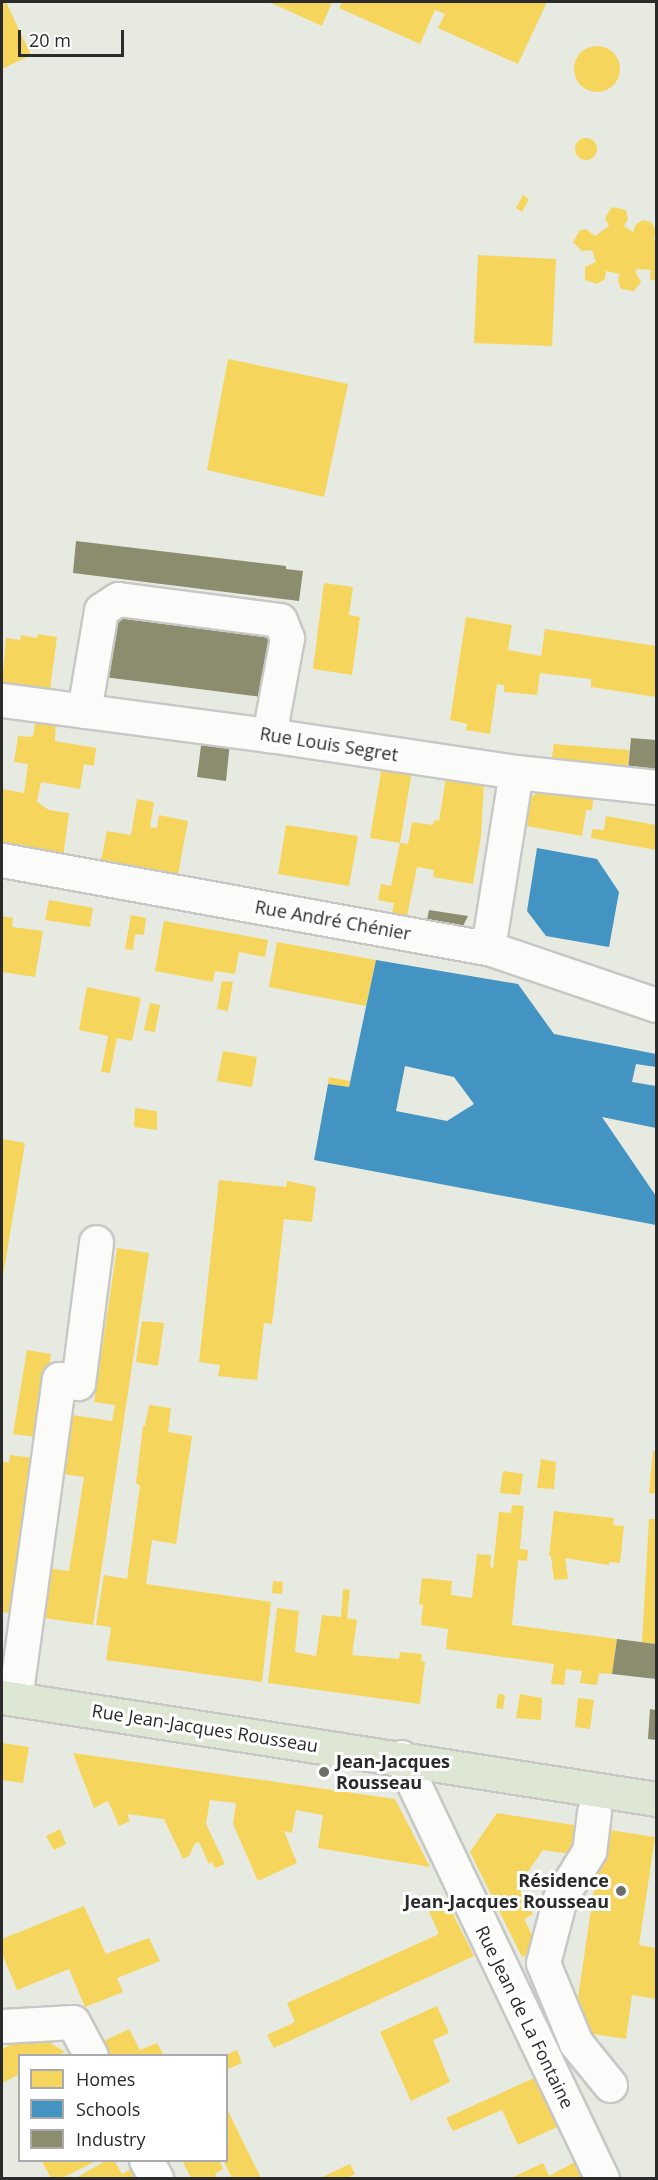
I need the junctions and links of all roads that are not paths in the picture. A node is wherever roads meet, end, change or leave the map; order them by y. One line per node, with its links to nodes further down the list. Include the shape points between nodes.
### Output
1 (2, 700): 2 (street, Rue Louis Segret)
2 (84, 711): 3 (street, Rue Louis Segret); 3 (street, via 101,610 118,599 280,620 287,638)
3 (269, 735): 4 (street, Rue Louis Segret)
4 (516, 772): 5 (street, Rue Louis Segret); 7 (street)
5 (657, 787)
6 (2, 860): 7 (street, Rue André Chénier)
7 (488, 948): 8 (street, Rue André Chénier)
8 (657, 1005)
9 (96, 1242): 10 (street, via 78,1383 59,1379)
10 (8, 1698): 11 (main road, Rue Jean-Jacques Rousseau)
11 (401, 1757): 12 (main road, Rue Jean-Jacques Rousseau); 19 (street, Rue Jean de La Fontaine)
12 (657, 1799)
13 (594, 1812): 16 (street, via 589,1851 560,1898 543,1963 576,2043)
14 (2, 2026): 15 (street, via 73,2022)
15 (90, 2054)
16 (609, 2085)
17 (148, 2162): 18 (street)
18 (156, 2178)
19 (602, 2178)

